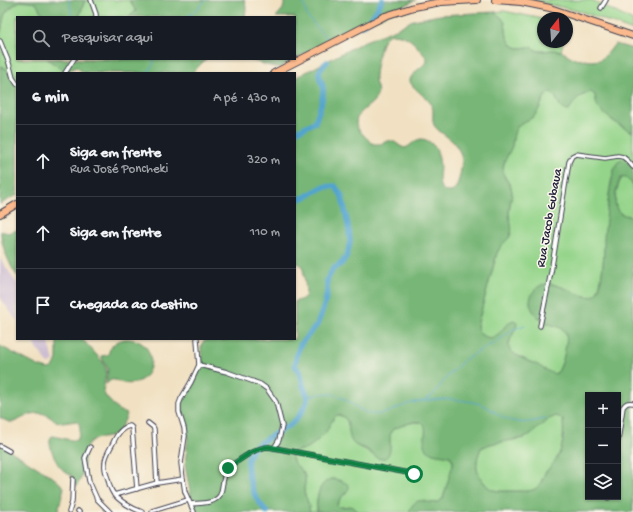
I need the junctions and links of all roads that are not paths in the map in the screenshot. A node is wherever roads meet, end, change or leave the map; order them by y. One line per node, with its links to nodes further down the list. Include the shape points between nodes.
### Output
1 (91, 0): 6 (street)
2 (477, 0): 11 (highway, via 441,2 385,16)
3 (495, 0): 7 (highway, via 550,8)
4 (606, 0): 5 (street)
5 (601, 8)
6 (96, 16)
7 (633, 36)
8 (0, 41): 12 (street)
9 (73, 60): 10 (street)
10 (66, 72)
11 (276, 72)
12 (16, 82)
13 (633, 167): 16 (street, Rua Jacob Gubaua, via 623,157 618,156 572,156)
14 (16, 205): 15 (highway)
15 (0, 214)
16 (540, 326)
17 (197, 340): 18 (street)
18 (199, 365): 24 (street, via 227,372 267,389 276,402 282,426); 28 (street, via 179,404 185,436 181,464)
19 (633, 403): 21 (street, via 626,403 623,407)
20 (148, 423): 29 (street, via 154,429)
21 (620, 428)
22 (0, 446): 25 (street)
23 (90, 447): 35 (street, via 85,458 89,481 97,498)
24 (274, 448): 26 (street); 33 (street, via 263,447 256,450 228,468 221,493 215,500)
25 (9, 450)
26 (414, 474)
27 (73, 478): 34 (street)
28 (183, 479): 29 (street); 32 (street)
29 (157, 483): 30 (street)
30 (136, 488): 31 (street); 31 (street, via 132,428 127,426 117,435 105,463)
31 (114, 495): 36 (street)
32 (188, 500): 33 (street); 37 (street)
33 (191, 504): 38 (street)
34 (69, 512)
35 (110, 512)
36 (142, 512)
37 (151, 512)
38 (194, 512)

